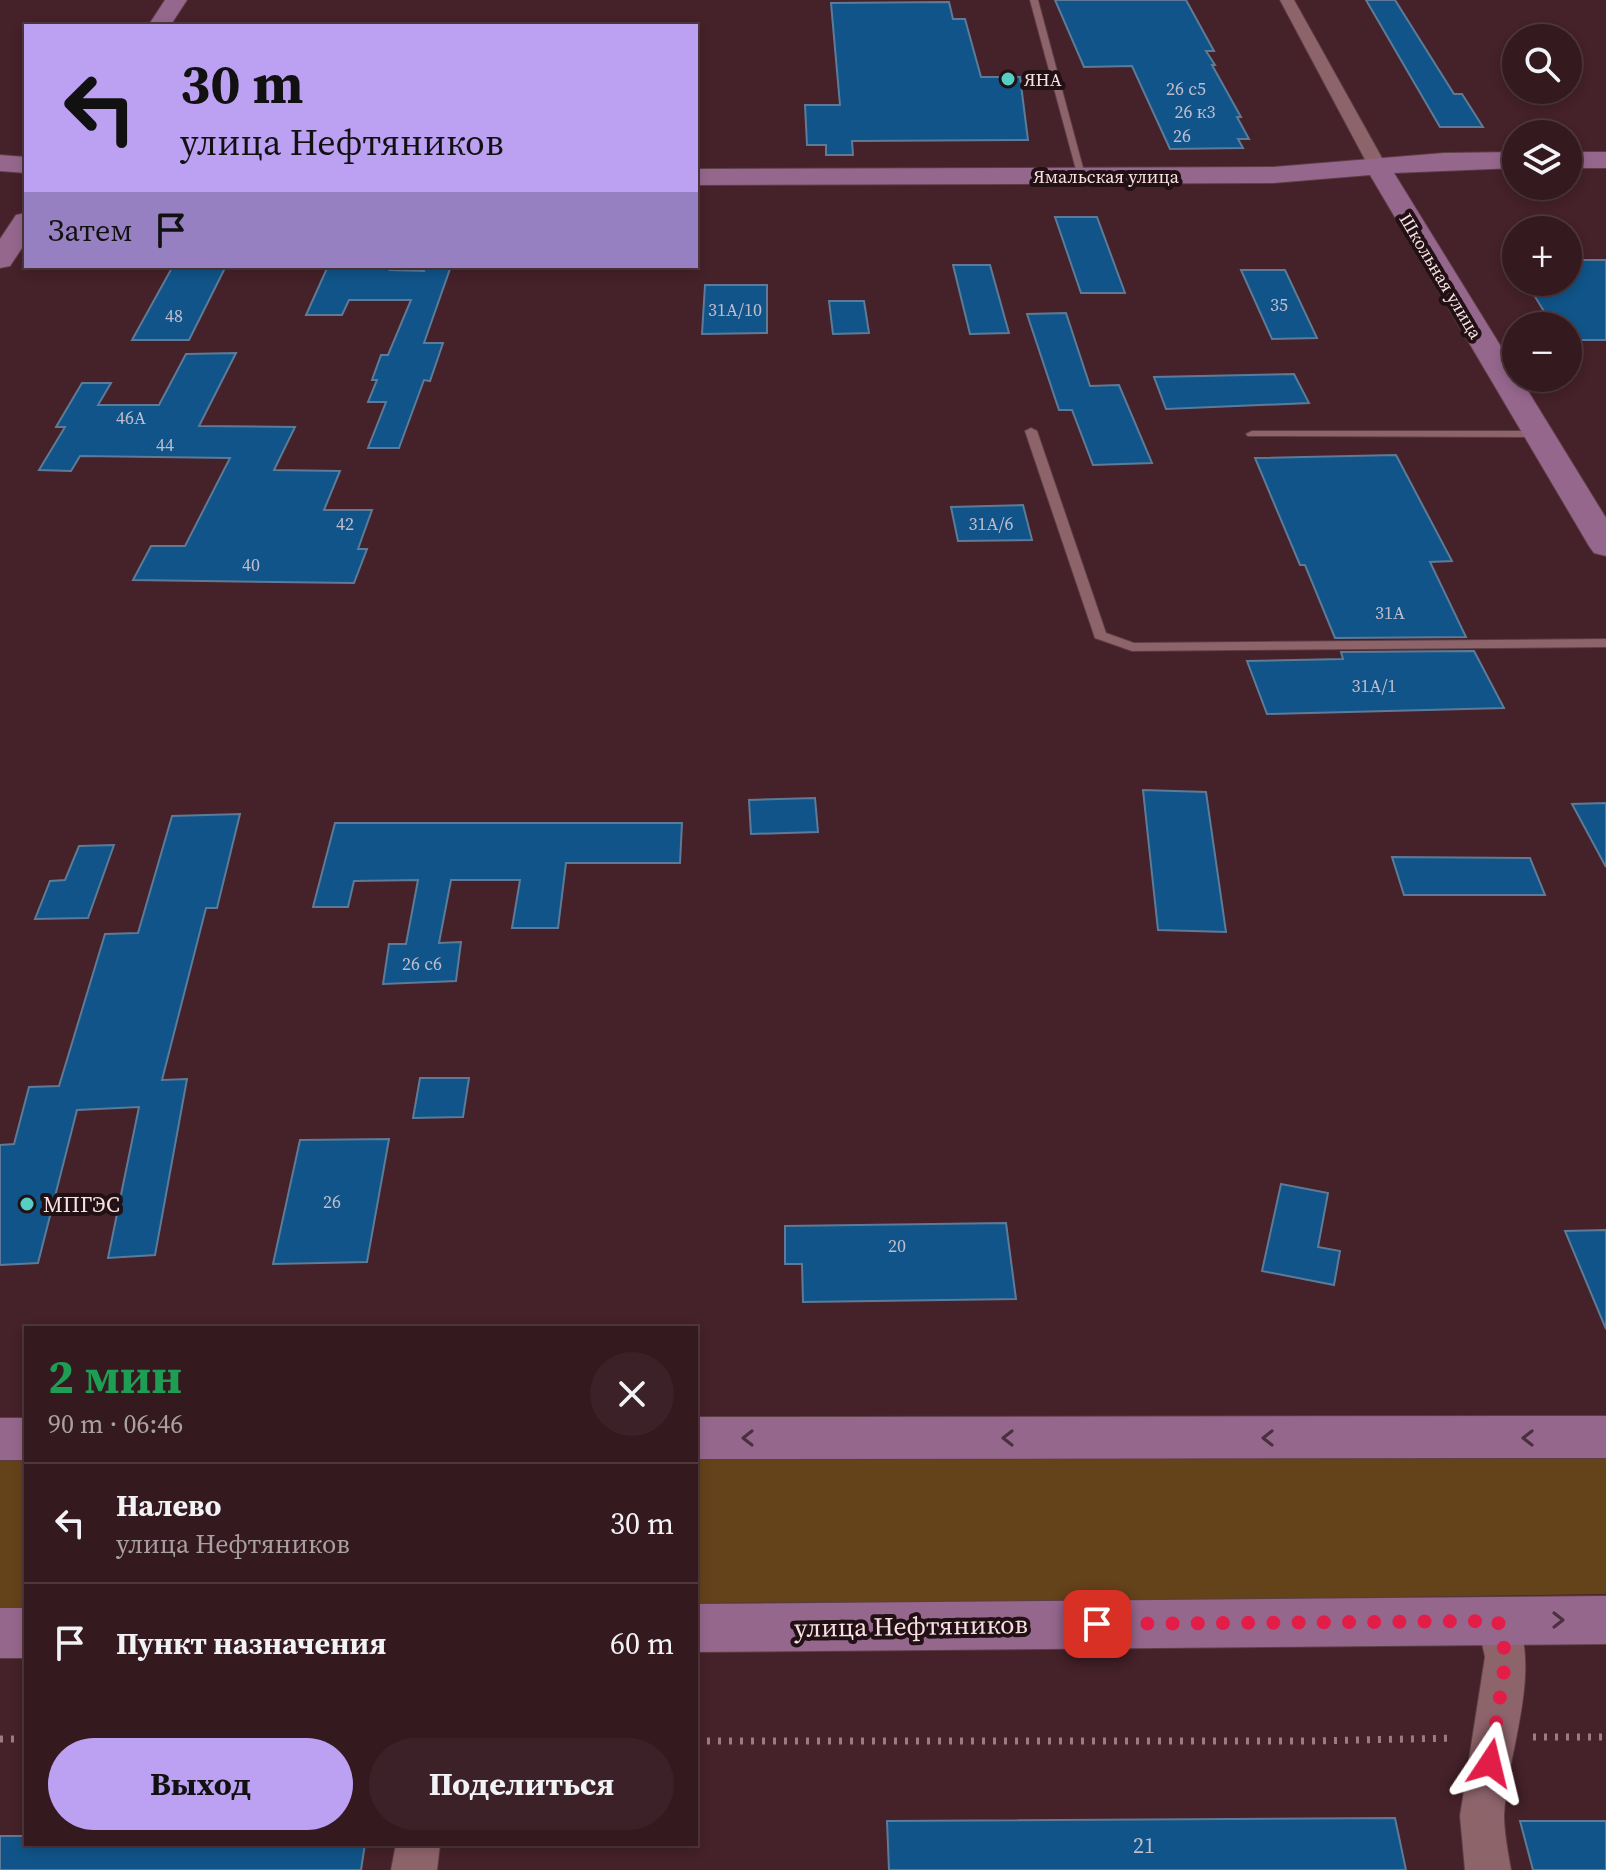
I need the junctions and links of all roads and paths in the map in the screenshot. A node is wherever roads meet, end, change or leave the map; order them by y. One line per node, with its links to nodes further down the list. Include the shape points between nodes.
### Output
1 (176, 0): 4 (street)
2 (1034, 0): 12 (lane)
3 (1287, 0): 10 (street, Школьная улица)
4 (160, 24)
5 (1502, 160): 10 (street, Ямальская улица)
6 (1582, 160): 7 (street)
7 (1606, 160)
8 (0, 163): 9 (street)
9 (24, 165)
10 (1378, 167): 12 (street, Ямальская улица, via 1299,175); 17 (street, Школьная улица)
11 (698, 177): 12 (street, Ямальская улица)
12 (1083, 177)
13 (24, 224): 14 (street)
14 (0, 260)
15 (1031, 431): 19 (lane, via 1100,635 1132,647)
16 (1252, 434): 17 (lane)
17 (1537, 434): 18 (street, Школьная улица)
18 (1604, 541)
19 (1606, 643)
20 (1606, 1437): 21 (street, one-way to 21)
21 (698, 1438)
22 (0, 1439): 23 (street)
23 (24, 1439)
24 (1606, 1620): 25 (street, улица Нефтяников, one-way to 24)
25 (1498, 1621): 26 (street, улица Нефтяников); 29 (street, via 1506,1657)
26 (698, 1628)
27 (0, 1633): 28 (street)
28 (24, 1633)
29 (1494, 1737): 30 (path); 33 (path); 36 (street, via 1482,1816)
30 (1606, 1737)
31 (0, 1739): 32 (path)
32 (24, 1739)
33 (698, 1741)
34 (418, 1846): 35 (street)
35 (414, 1870)
36 (1488, 1870)

